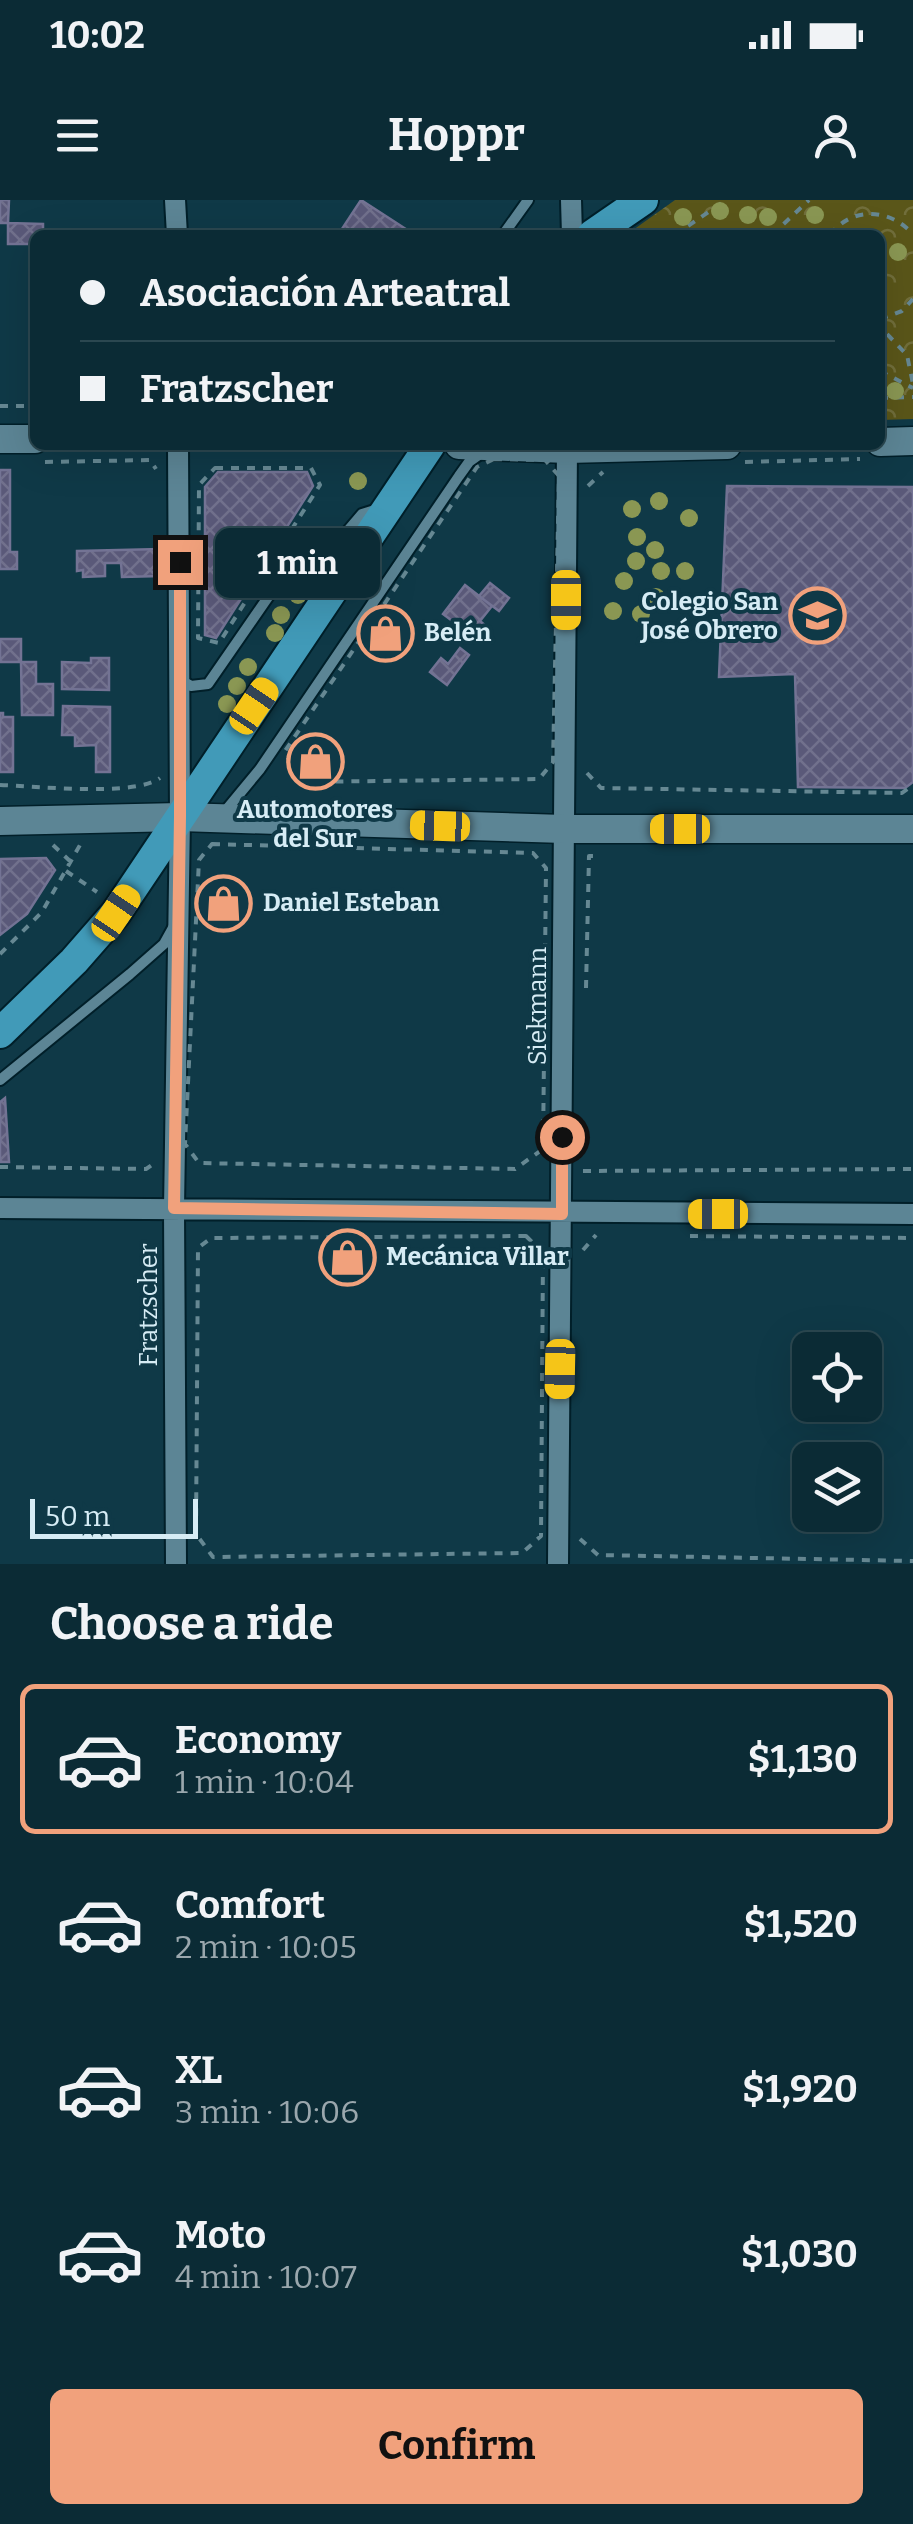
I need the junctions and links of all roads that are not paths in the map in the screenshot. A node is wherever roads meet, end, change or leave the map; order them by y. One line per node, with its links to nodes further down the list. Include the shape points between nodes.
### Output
1 (176, 200): 5 (street)
2 (528, 200): 6 (lane)
3 (571, 200): 7 (street)
4 (642, 200): 8 (main road)
5 (176, 230)
6 (507, 230)
7 (572, 230)
8 (599, 230)
9 (0, 438): 12 (street)
10 (913, 441): 11 (street)
11 (885, 448)
12 (30, 449)
13 (178, 450): 20 (street, Fratzscher)
14 (427, 450): 19 (main road)
15 (486, 450): 22 (lane, via 459,476)
16 (567, 450): 24 (street, Siekmann)
17 (634, 450): 18 (street)
18 (735, 453)
19 (392, 502): 20 (lane, via 362,514 339,541 293,561 208,684); 21 (main road)
20 (180, 680): 21 (street, Fratzscher)
21 (180, 816): 22 (street); 23 (street); 26 (street, Fratzscher); 27 (main road, via 116,913)
22 (219, 820): 24 (street)
23 (0, 821)
24 (564, 828): 25 (street); 31 (street, Siekmann)
25 (913, 830)
26 (178, 919): 28 (lane, via 164,944); 30 (street, Fratzscher)
27 (0, 1033)
28 (0, 1080)
29 (0, 1208): 30 (street)
30 (174, 1208): 31 (street); 33 (street, Fratzscher)
31 (562, 1214): 32 (street); 34 (street, Siekmann)
32 (913, 1214)
33 (176, 1564)
34 (558, 1564)

